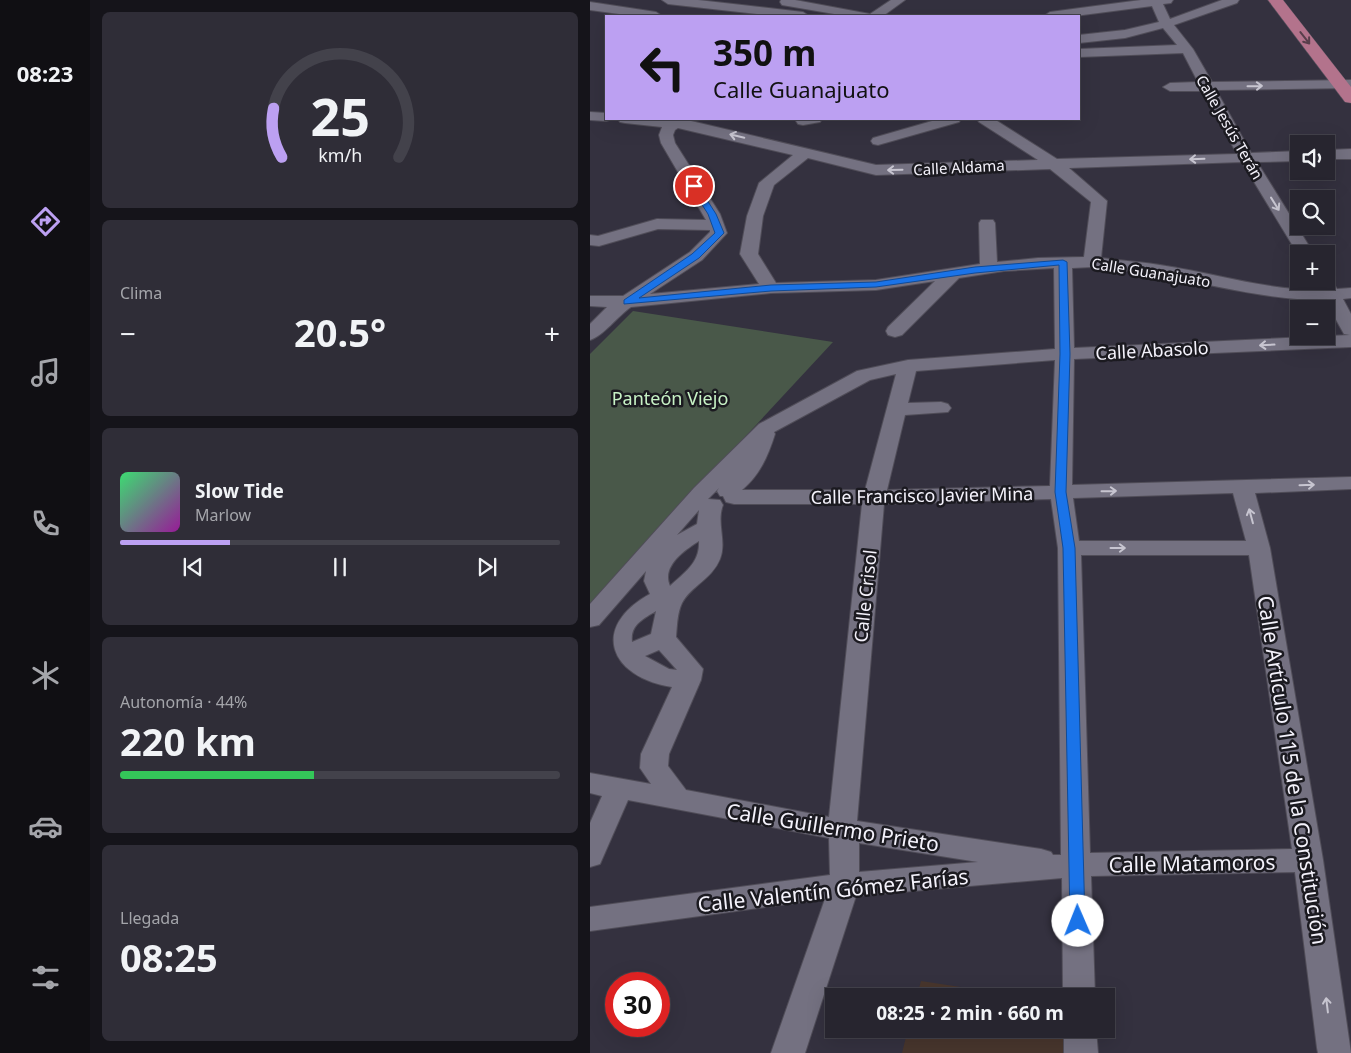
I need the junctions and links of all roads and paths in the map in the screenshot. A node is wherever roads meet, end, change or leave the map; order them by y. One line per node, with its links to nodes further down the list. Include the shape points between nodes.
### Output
1 (668, 0): 7 (street)
2 (773, 0): 12 (street)
3 (899, 0): 13 (street)
4 (1159, 0): 14 (street); 15 (street, Calle Jesús Terán)
5 (1232, 0): 15 (street)
6 (1275, 0): 19 (main road, one-way to 19)
7 (697, 2): 9 (street); 11 (street)
8 (590, 6): 10 (street)
9 (679, 12)
10 (649, 15)
11 (795, 15)
12 (859, 15)
13 (876, 15)
14 (1057, 15)
15 (1166, 24): 16 (street, via 1125,34); 17 (street, Calle Jesús Terán)
16 (1080, 39)
17 (1187, 49): 18 (street); 21 (street, Calle Jesús Terán)
18 (1080, 53)
19 (1346, 84): 21 (street, one-way to 19); 22 (main road)
20 (1170, 87): 21 (street)
21 (1206, 87): 34 (street, Calle Jesús Terán)
22 (1351, 98)
23 (590, 116): 24 (street)
24 (605, 118)
25 (653, 120): 28 (street, Calle Aldama)
26 (951, 120): 29 (street)
27 (986, 120): 35 (street)
28 (681, 121): 30 (street, Calle Aldama, one-way to 28); 37 (street, via 668,128 668,143)
29 (878, 141)
30 (805, 152): 35 (street, Calle Aldama, one-way to 30, via 893,171 876,170); 44 (street, via 767,184 755,216 749,254)
31 (1351, 154): 32 (street)
32 (1335, 155)
33 (1290, 156): 34 (street, Calle Aldama)
34 (1246, 157): 35 (street, Calle Aldama, one-way to 35); 39 (street, Calle Jesús Terán, one-way to 39)
35 (1054, 163): 41 (street, via 1100,201)
36 (987, 222): 42 (street)
37 (717, 225): 38 (street, via 657,224 599,241); 50 (street, via 720,233 696,256)
38 (590, 240)
39 (1300, 245)
40 (1063, 262): 41 (street, Calle Guanajuato); 42 (street, Calle Guanajuato); 55 (street)
41 (1092, 262): 45 (street, Calle Guanajuato, via 1166,271 1299,295)
42 (989, 268): 43 (street, Calle Guanajuato)
43 (953, 274): 44 (street, Calle Guanajuato, via 876,285); 52 (street)
44 (771, 288): 50 (street, Calle Guanajuato)
45 (1319, 290)
46 (1328, 290): 51 (street)
47 (1335, 290): 48 (street, Calle Guanajuato)
48 (1351, 293)
49 (590, 301): 50 (street, Calle Guanajuato)
50 (628, 302): 53 (street, via 613,310)
51 (1351, 330)
52 (895, 331)
53 (590, 334)
54 (1351, 341): 55 (street, Calle Abasolo, one-way to 55)
55 (1065, 354): 56 (street, Calle Abasolo); 62 (street)
56 (908, 366): 58 (street, Calle Crisol); 59 (street, Calle Abasolo, via 864,375)
57 (941, 408): 58 (street)
58 (897, 409): 63 (street, Calle Crisol)
59 (766, 428): 64 (street, via 758,458); 68 (street, Calle Abasolo, via 702,493)
60 (1351, 483): 61 (street, Calle Francisco Javier Mina, one-way to 60)
61 (1243, 488): 62 (street, Calle Francisco Javier Mina, one-way to 61); 66 (street, Calle Artículo 115 de la Constitución, one-way to 61)
62 (1061, 492): 63 (street, Calle Francisco Javier Mina); 65 (street)
63 (874, 497): 64 (street, Calle Francisco Javier Mina); 75 (street, Calle Crisol)
64 (721, 505): 67 (street, via 708,558 696,577); 67 (street, via 694,533 678,544 657,570 656,582)
65 (1069, 548): 66 (street, one-way to 66); 78 (street)
66 (1259, 548): 77 (street, Calle Artículo 115 de la Constitución)
67 (668, 598): 69 (street); 70 (street, via 631,614 621,626 618,638)
68 (590, 619)
69 (662, 639): 70 (street); 71 (street, via 690,669)
70 (624, 655): 71 (street, via 662,677)
71 (688, 680): 74 (street, via 655,754 654,768)
72 (590, 783): 73 (street, Calle Guillermo Prieto)
73 (619, 790): 74 (street, Calle Guillermo Prieto); 76 (street)
74 (678, 800): 75 (street, Calle Guillermo Prieto)
75 (842, 830): 78 (street, Calle Guillermo Prieto); 79 (street, Calle Crisol)
76 (590, 856)
77 (1308, 860): 78 (street, Calle Matamoros); 85 (street, Calle Artículo 115 de la Constitución, one-way to 77)
78 (1076, 865): 79 (street, Calle Valentín Gómez Farías); 81 (street)
79 (844, 885): 80 (street, Calle Valentín Gómez Farías); 83 (street, Calle Crisol, via 824,953)
80 (590, 919)
81 (1080, 988)
82 (1080, 1038): 84 (street)
83 (788, 1053)
84 (1081, 1053)
85 (1336, 1053)

